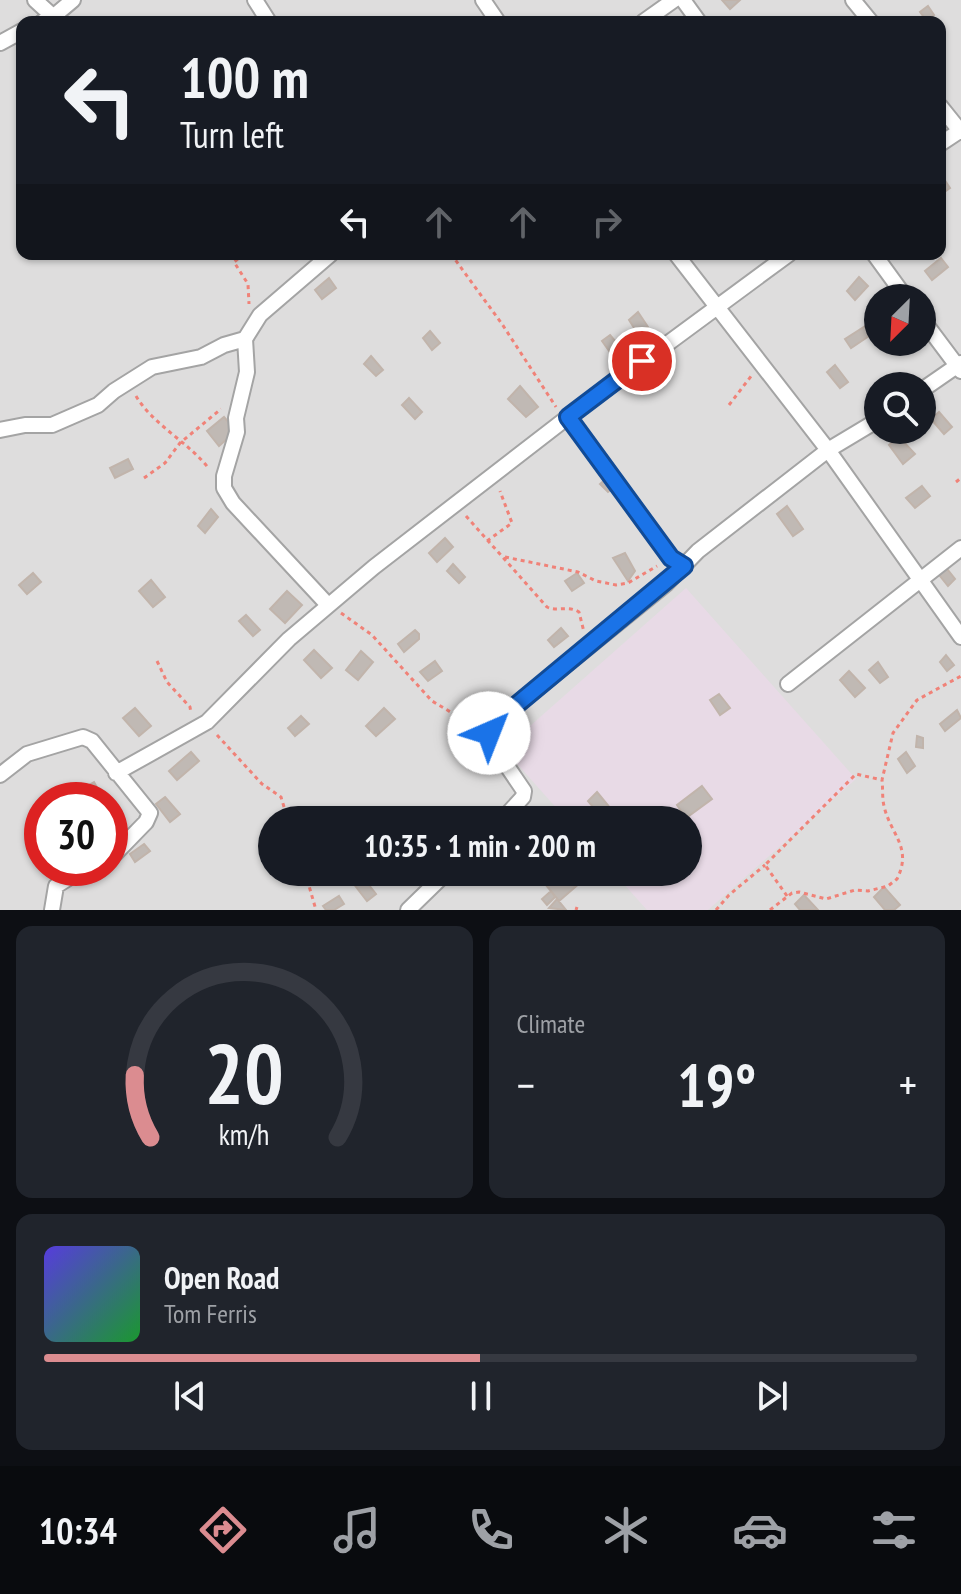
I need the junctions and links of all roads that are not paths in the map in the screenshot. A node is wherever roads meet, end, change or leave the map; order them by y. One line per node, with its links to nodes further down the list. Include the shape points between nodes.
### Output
1 (35, 0): 5 (street)
2 (73, 0): 6 (street)
3 (674, 0): 7 (street)
4 (853, 0): 8 (street)
5 (48, 16)
6 (55, 16)
7 (651, 16)
8 (866, 16)
9 (946, 113): 10 (street)
10 (961, 131)
11 (324, 260): 18 (street, via 260,315)
12 (681, 260): 16 (street)
13 (781, 260): 16 (street)
14 (878, 260): 15 (street)
15 (896, 284)
16 (716, 306): 21 (street); 24 (street)
17 (936, 336): 19 (street)
18 (245, 339): 23 (street, via 201,357 152,367 98,405 52,425); 28 (street, via 247,372 224,488)
19 (960, 366): 20 (street)
20 (936, 381)
21 (568, 417): 26 (street, via 671,558); 28 (street)
22 (864, 428): 24 (street)
23 (0, 430)
24 (828, 450): 26 (street); 27 (street)
25 (961, 548): 27 (street)
26 (684, 566): 35 (street, via 491,726 490,741 524,791)
27 (919, 581): 29 (street); 30 (street)
28 (328, 605): 31 (street, via 207,722)
29 (961, 637)
30 (788, 684)
31 (116, 773): 32 (street, via 83,737 27,754); 33 (street)
32 (0, 775)
33 (124, 782)
34 (128, 787): 36 (street, via 150,813)
35 (515, 806)
36 (128, 840)
37 (56, 886): 39 (street)
38 (433, 886): 40 (street)
39 (52, 910)
40 (408, 910)

